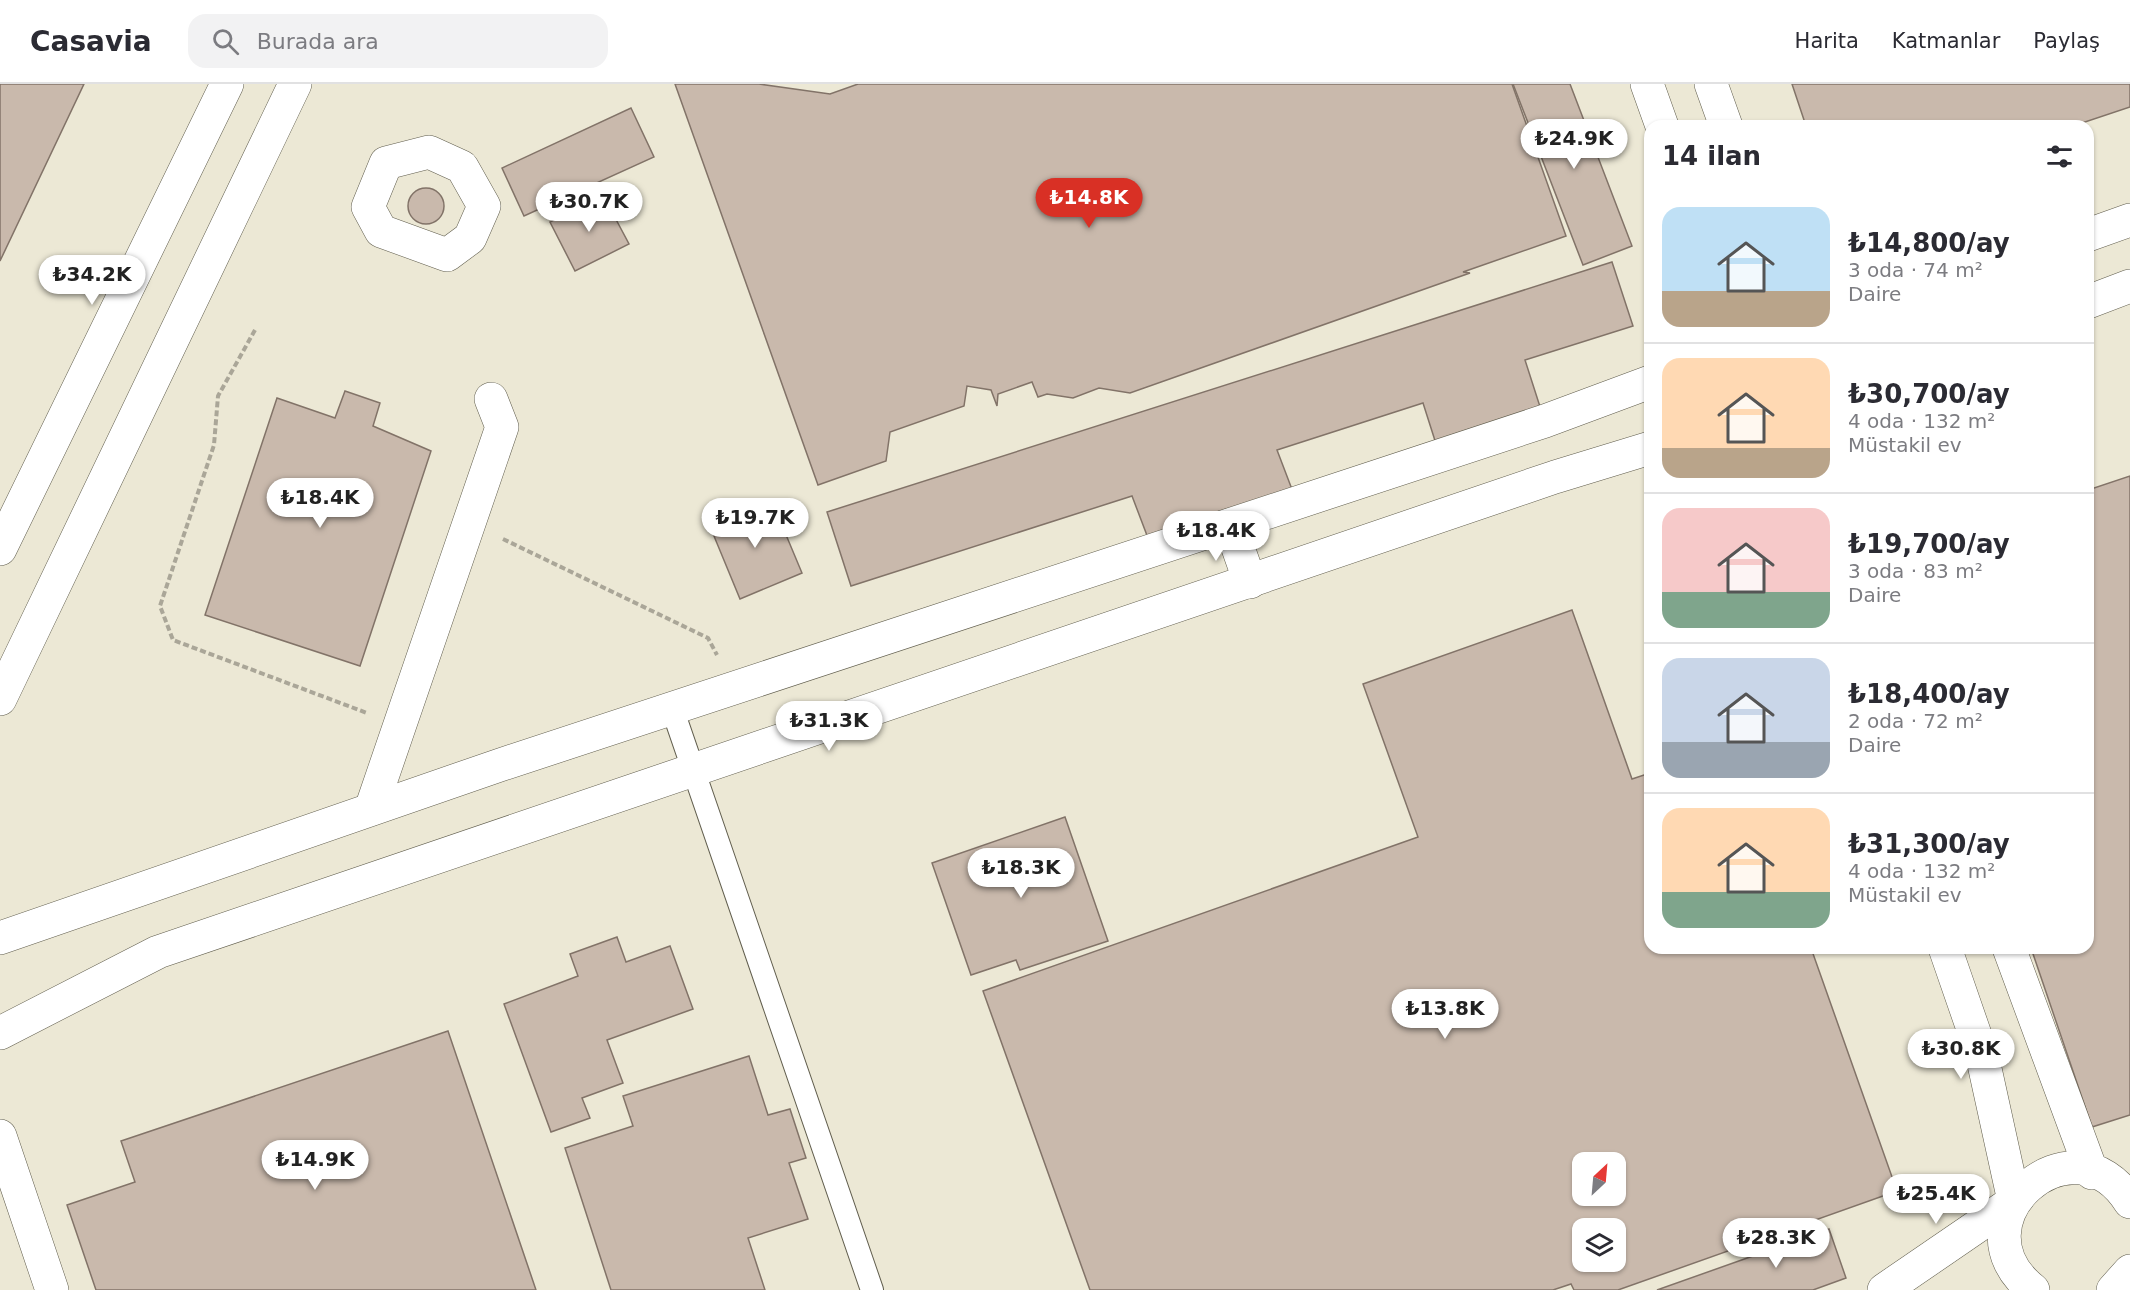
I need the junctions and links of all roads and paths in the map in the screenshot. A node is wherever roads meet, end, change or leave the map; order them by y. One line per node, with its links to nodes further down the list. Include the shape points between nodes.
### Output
1 (227, 84): 17 (street)
2 (295, 84): 20 (street)
3 (1647, 84): 5 (street)
4 (1711, 84): 6 (street)
5 (1660, 120)
6 (1724, 120)
7 (2130, 220): 8 (street)
8 (2094, 233)
9 (2130, 286): 10 (street)
10 (2094, 300)
11 (255, 330): 22 (path, via 218,396 214,445 160,606 173,640)
12 (1644, 384): 16 (street)
13 (491, 399): 15 (street, via 502,427)
14 (1644, 450): 18 (street)
15 (470, 523): 19 (path, via 708,638); 22 (street)
16 (1230, 525): 18 (street); 19 (street)
17 (0, 549)
18 (1250, 582): 23 (street)
19 (734, 688): 21 (street)
20 (0, 699)
21 (672, 708): 23 (lane); 24 (street)
22 (400, 725): 24 (street)
23 (694, 771): 28 (street, via 158,952); 33 (lane)
24 (371, 809): 25 (street)
25 (0, 938)
26 (1947, 954): 31 (street, via 1982,1055)
27 (2012, 954): 30 (street)
28 (0, 1033)
29 (0, 1136): 32 (street)
30 (2116, 1184): 31 (street, via 2083,1169 2059,1169 2041,1175)
31 (2014, 1201): 34 (street); 35 (street, via 2005,1234 2008,1257 2021,1280)
32 (52, 1290)
33 (872, 1290)
34 (1884, 1290)
35 (2034, 1290)

